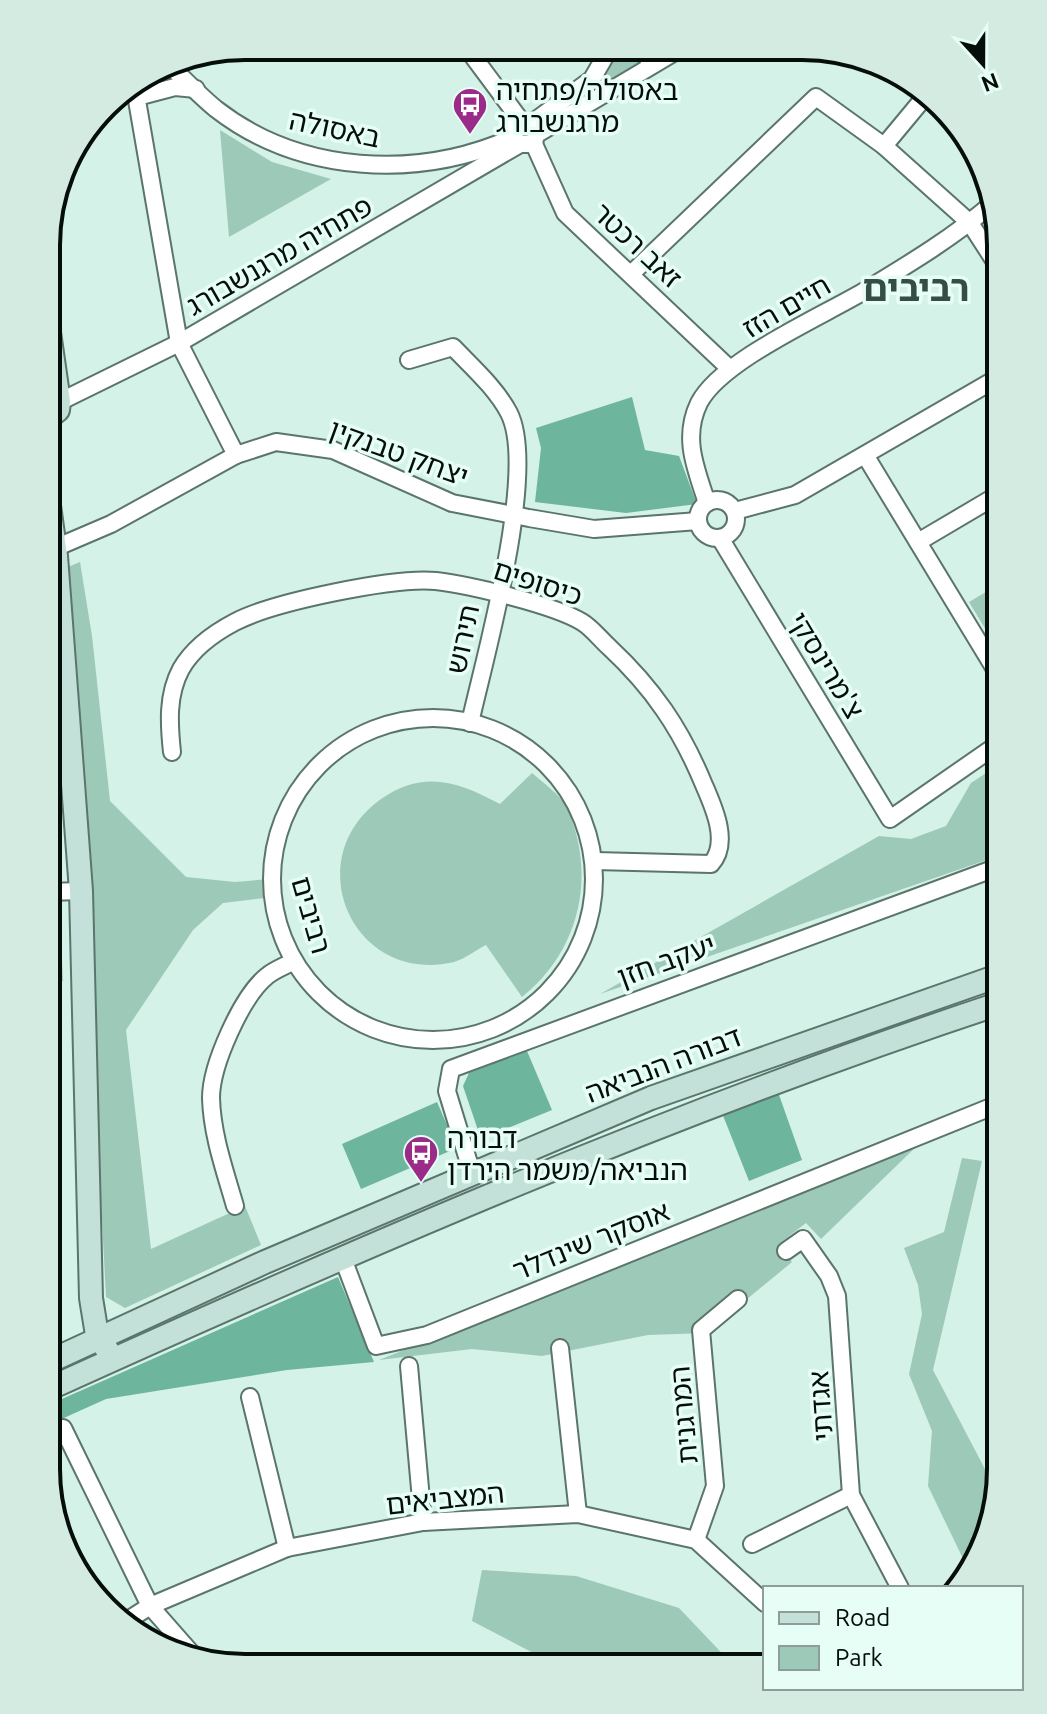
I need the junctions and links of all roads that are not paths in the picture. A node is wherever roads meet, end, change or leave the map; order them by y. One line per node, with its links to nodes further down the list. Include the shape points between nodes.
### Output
1 (475, 60): 11 (street, זאב רכטר)
2 (603, 60): 11 (street, via 592,79)
3 (650, 60): 5 (street)
4 (661, 60): 5 (street, פתחיה מרגנשבורג)
5 (654, 64): 11 (street, פתחיה מרגנשבורג)
6 (178, 73): 8 (street, באסולה)
7 (145, 89): 8 (street)
8 (196, 89): 11 (street, באסולה, via 254,133 303,153 360,166 436,161 484,151)
9 (137, 95): 17 (street)
10 (920, 103): 12 (street)
11 (527, 134): 16 (street, זאב רכטר, via 565,213); 17 (street, פתחיה מרגנשבורג)
12 (884, 146): 14 (street); 16 (street, via 816,97)
13 (983, 211): 14 (street, חיים הזז)
14 (970, 223): 15 (street); 19 (street, חיים הזז)
15 (987, 249)
16 (632, 273): 19 (street, זאב רכטר)
17 (179, 343): 21 (street, פתחיה מרגנשבורג); 22 (street)
18 (409, 360): 27 (street, תירוש, via 453,347 509,414 519,448)
19 (729, 368): 25 (street, חיים הזז, via 699,403 688,448)
20 (987, 384): 23 (street)
21 (60, 407)
22 (236, 455): 27 (street, יצחק טבנקין, via 276,442 333,450 452,503); 31 (street, יצחק טבנקין)
23 (865, 455): 26 (street, via 795,495); 30 (street)
24 (987, 501): 30 (street)
25 (707, 503): 26 (street, via 720,500); 28 (street)
26 (735, 511): 29 (street, via 734,528)
27 (513, 513): 28 (street, יצחק טבנקין, via 594,529); 32 (street, תירוש)
28 (698, 521): 29 (street, via 703,532)
29 (720, 538): 37 (street, צ'מרינסקי, via 890,819)
30 (918, 542): 34 (street)
31 (60, 546)
32 (499, 593): 35 (street, תירוש); 36 (street, כיסופים, via 434,581 357,588 236,621 202,643 181,669 171,696); 38 (street, כיסופים, via 582,622 645,680 688,746 710,798 721,841 711,864)
33 (60, 614): 40 (street)
34 (987, 656)
35 (470, 723): 38 (street, רביבים, via 526,747 570,792); 42 (street, רביבים, via 434,718 393,724 346,740 297,785 275,832 272,880)
36 (172, 752)
37 (987, 752)
38 (595, 861): 42 (street, רביבים, via 593,909 573,962 535,1005 485,1032 437,1041 409,1039 359,1023 316,991)
39 (987, 871): 46 (street, יעקב חזן, via 451,1069 447,1091)
40 (81, 891): 41 (street); 51 (street, via 92,1310)
41 (60, 892)
42 (294, 961): 47 (street, via 251,992 228,1037 211,1095 216,1138)
43 (987, 980): 46 (street, דבורה הנביאה, via 651,1098)
44 (987, 1008): 49 (street, דבורה הנביאה, via 644,1130)
45 (987, 1109): 49 (street, אוסקר שינדלר, via 427,1335 376,1346)
46 (472, 1173): 51 (street, דבורה הנביאה)
47 (235, 1206)
48 (786, 1251): 59 (street, אגדתי, via 803,1239 837,1296)
49 (342, 1256): 54 (street, דבורה הנביאה)
50 (738, 1299): 62 (street, המרגנית, via 701,1330 715,1486)
51 (107, 1337): 53 (street, דבורה הנביאה); 54 (street)
52 (560, 1348): 60 (street)
53 (60, 1357)
54 (115, 1359): 56 (street, דבורה הנביאה)
55 (409, 1366): 61 (street)
56 (60, 1384)
57 (250, 1397): 64 (street)
58 (63, 1428): 67 (street)
59 (851, 1495): 63 (street); 65 (street, אגדתי)
60 (578, 1514): 61 (street, המצביאים); 62 (street, המצביאים)
61 (423, 1522): 64 (street, המצביאים)
62 (696, 1540): 66 (street, המצביאים)
63 (752, 1544)
64 (287, 1548): 67 (street, המצביאים)
65 (899, 1586)
66 (763, 1601)
67 (150, 1606): 68 (street, המצביאים); 69 (street)
68 (134, 1616)
69 (183, 1643)

